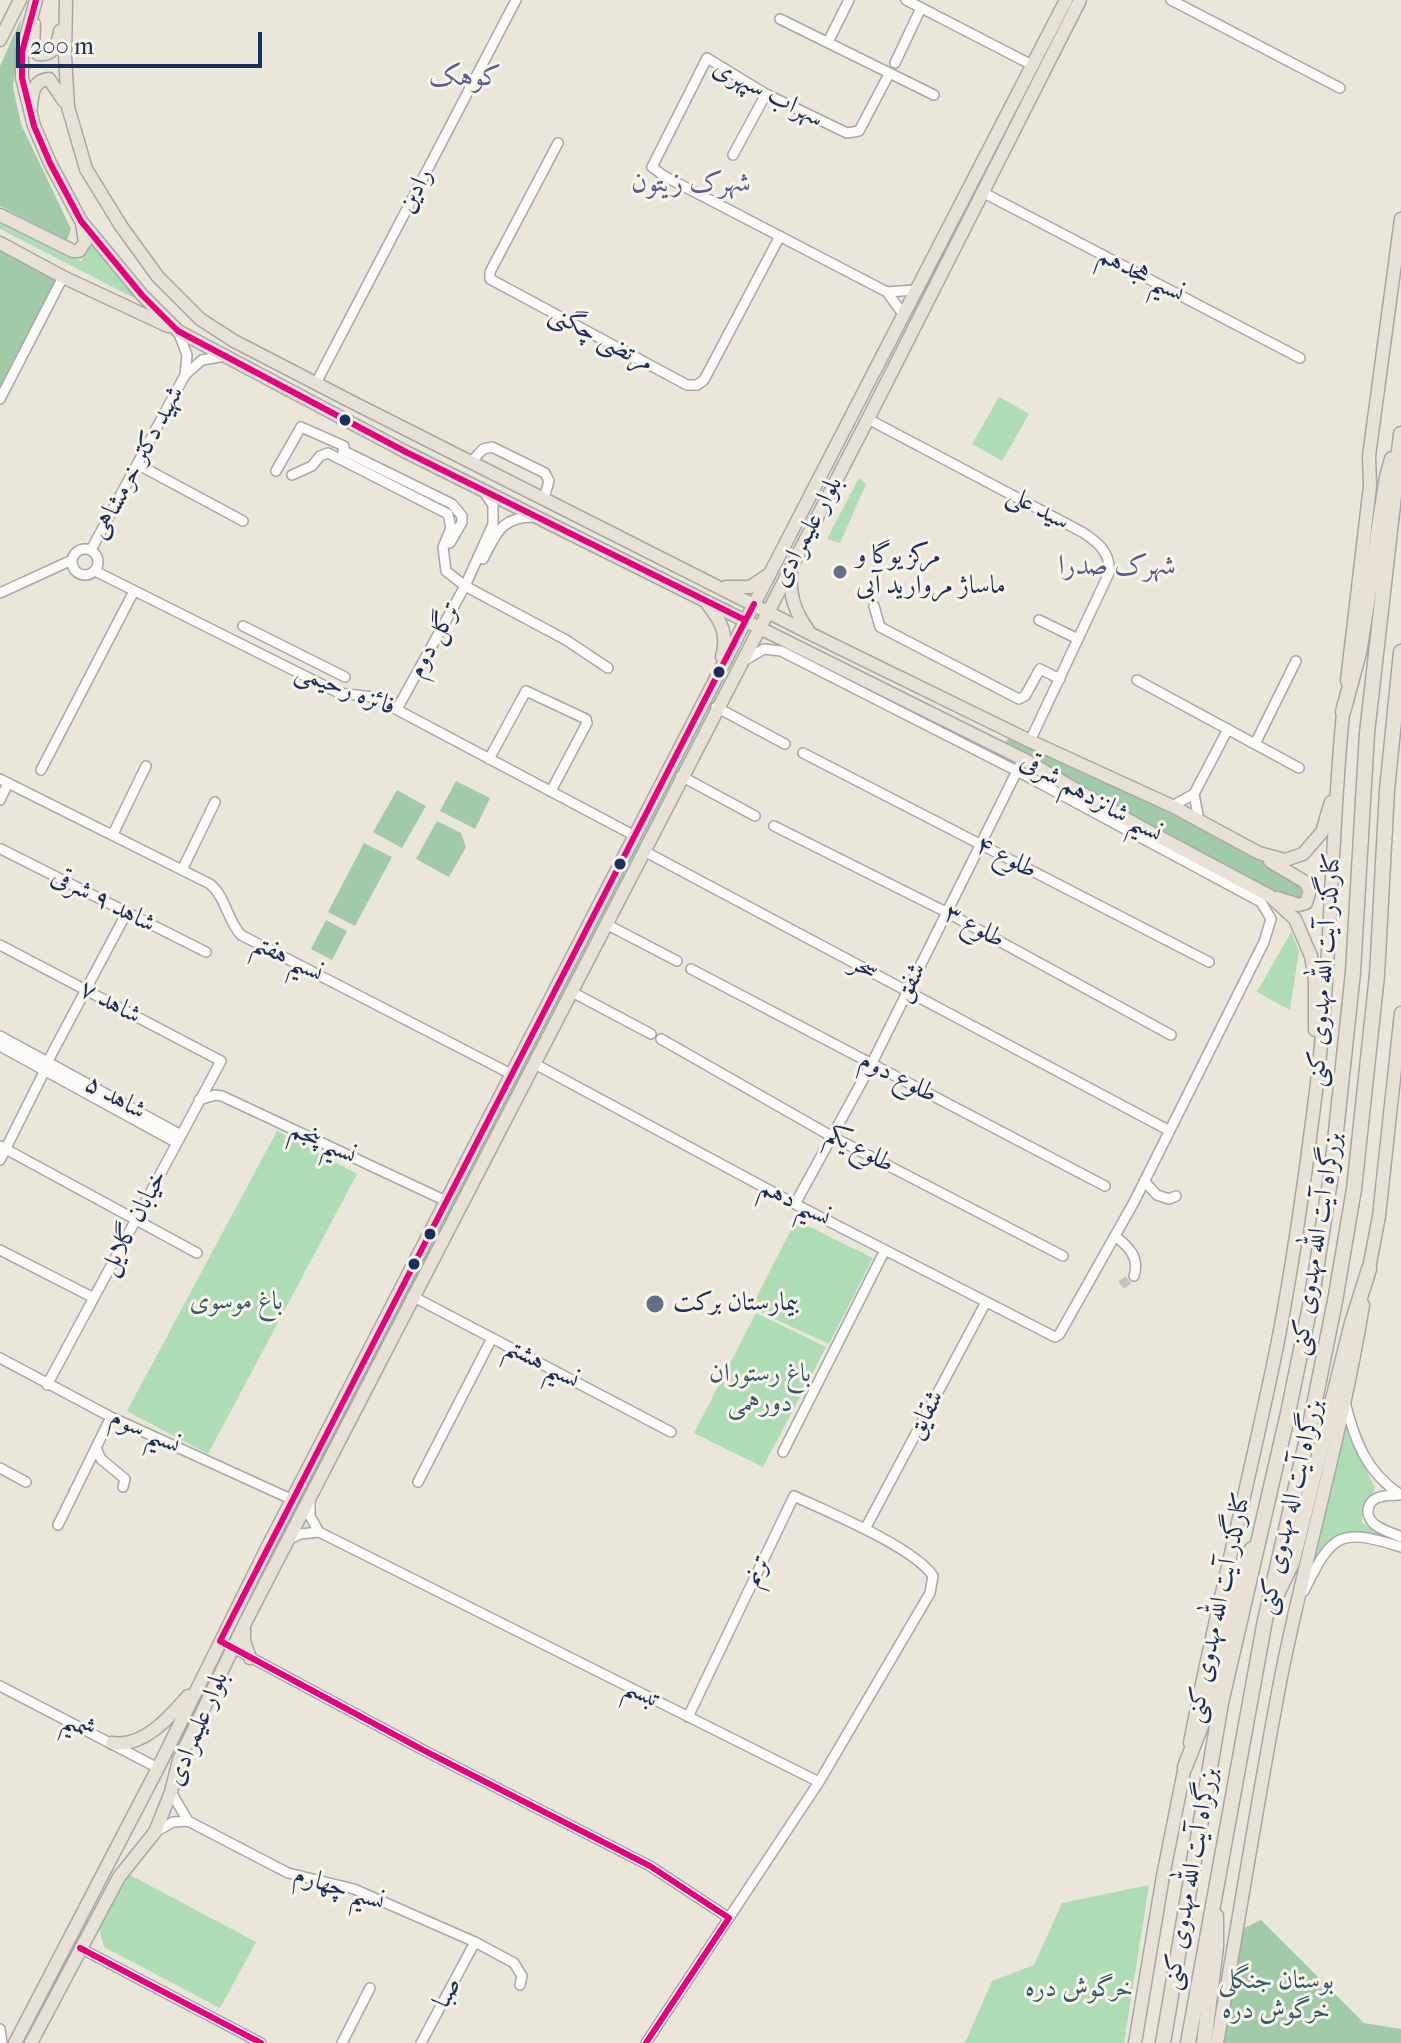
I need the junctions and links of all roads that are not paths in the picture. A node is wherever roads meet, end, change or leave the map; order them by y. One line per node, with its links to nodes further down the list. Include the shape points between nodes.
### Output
1 (20, 0): 12 (main road)
2 (36, 0): 9 (main road, via 33,48 38,54 58,44); 21 (main road, via 22,52)
3 (516, 0): 38 (street, رادین)
4 (849, 0): 13 (street)
5 (906, 0): 10 (street)
6 (1066, 0): 15 (main road, بلوار علیمرادی)
7 (1080, 0): 24 (main road, بلوار علیمرادی)
8 (1171, 0): 17 (street)
9 (65, 5): 20 (main road)
10 (921, 8): 14 (street); 15 (street)
11 (780, 19): 13 (street)
12 (0, 40)
13 (828, 42): 16 (street)
14 (895, 63)
15 (1032, 65): 31 (main road, بلوار علیمرادی)
16 (889, 74): 18 (street, سهراب سپهری, via 859,131 847,133); 19 (street)
17 (1340, 88)
18 (766, 94): 23 (street); 28 (street, سهراب سپهری, via 707,58 652,167)
19 (934, 95)
20 (68, 107): 21 (main road, via 57,87 41,79); 38 (main road, نسیم شانزدهم شرقی, via 86,169 121,226 178,300 234,341)
21 (31, 113): 27 (main road)
22 (558, 143): 28 (street, مرتضی چگنی, via 491,281 687,385 704,380)
23 (733, 155)
24 (982, 192): 36 (street, نسیم هجدهم); 40 (main road, بلوار علیمرادی)
25 (0, 215): 27 (main road, via 73,251 85,242)
26 (1401, 219): 85 (main road, کنارگذر آیت الله مهدوی کنی, via 1369,456 1370,486)
27 (81, 221): 34 (main road)
28 (780, 236): 32 (street, سهراب سپهری)
29 (0, 243): 30 (main road)
30 (63, 277): 34 (main road); 39 (street)
31 (915, 290): 32 (street); 33 (main road, بلوار علیمرادی)
32 (887, 292): 33 (street, سهراب سپهری)
33 (903, 314): 54 (main road, بلوار علیمرادی)
34 (178, 331): 35 (main road, نسیم شانزدهم شرقی); 37 (street, شهید دکتر خرمشاهی, via 187,355)
35 (225, 356): 37 (street, شهید دکتر خرمشاهی, via 202,360); 47 (main road, نسیم شانزدهم شرقی)
36 (1300, 358)
37 (185, 375): 43 (street, شهید دکتر خرمشاهی)
38 (316, 383): 44 (main road, نسیم شانزدهم شرقی)
39 (0, 399)
40 (868, 419): 53 (main road, بلوار علیمرادی); 70 (street, سید علی, via 1097,541 1108,556 1109,573)
41 (1401, 433): 85 (highway, via 1387,477 1359,653); 179 (highway, بزرگراه آیت الله مهدوی کنی, via 1367,733 1353,972 1332,1169 1312,1296)
42 (342, 455): 45 (street, via 344,446 301,427); 46 (street, via 324,453); 57 (street, via 455,507 462,522 445,553 446,571)
43 (137, 464): 50 (street); 51 (street, شهید دکتر خرمشاهی)
44 (477, 464): 47 (main road, via 484,480); 48 (main road, نسیم شانزدهم شرقی); 48 (street, via 483,449 492,447 545,473 549,481)
45 (276, 471)
46 (292, 475)
47 (480, 488): 49 (main road, نسیم شانزدهم شرقی); 56 (street, ترگل دوم, via 495,514)
48 (544, 498): 58 (main road, نسیم شانزدهم شرقی)
49 (533, 517): 56 (street, ترگل دوم, via 503,525); 61 (main road, نسیم شانزدهم شرقی)
50 (243, 521)
51 (91, 550): 52 (street, via 79,550); 55 (street, via 98,560)
52 (72, 560): 55 (street, via 79,574); 60 (street)
53 (792, 565): 64 (main road, بلوار علیمرادی); 69 (main road, via 793,602)
54 (773, 570): 58 (main road, via 750,587); 62 (main road, بلوار علیمرادی)
55 (95, 571): 59 (street, فائزه رحیمی)
56 (473, 571): 57 (street, ترگل دوم)
57 (465, 586): 77 (street); 84 (street, ترگل دوم)
58 (717, 586): 62 (main road, نسیم شانزدهم شرقی)
59 (134, 591): 79 (street, فائزه رحیمی); 96 (street)
60 (0, 593)
61 (703, 600): 65 (main road, نسیم شانزدهم شرقی); 78 (main road, via 725,634)
62 (754, 604): 64 (main road, نسیم شانزدهم شرقی); 65 (main road, بلوار علیمرادی)
63 (874, 606): 81 (street, via 880,627 1019,699 1040,669)
64 (768, 610): 68 (main road, بلوار علیمرادی); 69 (main road, نسیم شانزدهم شرقی)
65 (745, 620): 68 (main road, نسیم شانزدهم شرقی); 78 (main road, بلوار علیمرادی)
66 (1039, 620): 70 (street)
67 (243, 626): 74 (street)
68 (759, 627): 73 (main road, نسیم شانزدهم شرقی); 76 (main road, بلوار علیمرادی)
69 (813, 635): 71 (main road, نسیم شانزدهم شرقی)
70 (1078, 639): 81 (street, سید علی)
71 (833, 645): 73 (main road, via 823,649); 87 (main road, نسیم شانزدهم شرقی)
72 (1401, 652): 183 (highway, بزرگراه آیت اله مهدوی کنی, via 1377,975 1354,1189 1309,1430)
73 (825, 660): 93 (main road, نسیم شانزدهم شرقی)
74 (312, 661): 79 (street); 80 (street)
75 (1296, 661): 89 (street)
76 (740, 664): 83 (main road, بلوار علیمرادی); 93 (street, via 759,651 775,649)
77 (608, 668)
78 (718, 672): 108 (main road, بلوار علیمرادی)
79 (304, 676): 84 (street, فائزه رحیمی, via 339,693 373,697)
80 (345, 677)
81 (1060, 679): 87 (street, سید علی)
82 (1137, 680): 86 (street)
83 (716, 707): 88 (street); 97 (main road, بلوار علیمرادی)
84 (397, 709): 91 (street, فائزه رحیمی)
85 (1343, 712): 92 (main road, کنارگذر آیت الله مهدوی کنی)
86 (1228, 729): 89 (street); 100 (street)
87 (1030, 741): 103 (main road, نسیم شانزدهم شرقی)
88 (785, 744)
89 (1255, 744): 95 (street)
90 (803, 753): 109 (street, طلوع ۴)
91 (489, 759): 99 (street, فائزه رحیمی); 99 (street, via 526,691 586,719)
92 (1338, 763): 112 (main road, نسیم شانزدهم شرقی, via 1322,832 1308,850 1285,860); 130 (main road, کنارگذر آیت الله مهدوی کنی)
93 (1020, 765): 109 (street, شفق); 114 (main road, نسیم شانزدهم شرقی); 139 (street, via 1261,902 1271,919)
94 (146, 766): 107 (street)
95 (1299, 768)
96 (41, 770)
97 (681, 776): 104 (street); 111 (main road, بلوار علیمرادی)
98 (3, 782): 101 (street); 107 (street, نسیم هفتم)
99 (551, 791): 108 (street, فائزه رحیمی)
100 (1194, 794): 103 (street); 105 (street)
101 (0, 800)
102 (215, 802): 113 (street)
103 (1172, 806): 105 (main road, نسیم شانزدهم شرقی)
104 (755, 816)
105 (1199, 820): 112 (main road, نسیم شانزدهم شرقی)
106 (774, 826): 115 (street, طلوع ۳)
107 (113, 834): 113 (street, نسیم هفتم)
108 (635, 836): 136 (main road, بلوار علیمرادی)
109 (982, 845): 115 (street, شفق); 121 (street, طلوع ۴)
110 (1, 849): 116 (street, شاهد ۹ شرقی)
111 (644, 851): 117 (main road, بلوار علیمرادی); 125 (street, سحر)
112 (1259, 853): 114 (main road, via 1310,890 1306,903 1299,905)
113 (183, 868): 136 (street, نسیم هفتم, via 217,890 241,935)
114 (1270, 896): 130 (main road, نسیم شانزدهم شرقی, via 1295,919 1311,956)
115 (946, 912): 125 (street, شفق); 127 (street, طلوع ۳)
116 (126, 914): 119 (street, شاهد ۹ شرقی); 123 (street)
117 (606, 924): 120 (street); 124 (main road, بلوار علیمرادی)
118 (0, 945): 123 (street, شاهد ۷)
119 (206, 952)
120 (677, 961)
121 (1209, 962)
122 (691, 969): 134 (street, طلوع دوم)
123 (85, 991): 131 (street, شاهد ۷); 135 (street)
124 (572, 992): 133 (main road, بلوار علیمرادی); 140 (street, طلوع یکم)
125 (907, 992): 134 (street, شفق); 139 (street, سحر)
126 (1401, 1013): 137 (main road)
127 (1171, 1035)
128 (0, 1036): 135 (street)
129 (0, 1046): 135 (street)
130 (1319, 1050): 192 (main road, کنارگذر آیت الله مهدوی کنی, via 1279,1337)
131 (221, 1061): 138 (street, خیابان گلایل)
132 (1401, 1061): 137 (street)
133 (535, 1064): 148 (street, نسیم دهم); 157 (main road, بلوار علیمرادی)
134 (871, 1065): 140 (street, شفق); 145 (street, طلوع دوم)
135 (47, 1066): 141 (street, شاهد ۵); 142 (street)
136 (513, 1075): 147 (main road, بلوار علیمرادی)
137 (1396, 1077): 155 (main road)
138 (199, 1100): 141 (street, خیابان گلایل); 147 (street, نسیم پنجم, via 222,1096)
139 (1168, 1130): 144 (street)
140 (831, 1136): 148 (street, شفق); 154 (street, طلوع یکم)
141 (179, 1139): 149 (street, خیابان گلایل)
142 (3, 1148): 143 (street); 149 (street)
143 (0, 1160)
144 (1144, 1181): 146 (street, via 1157,1195); 150 (street)
145 (1105, 1186)
146 (1176, 1196)
147 (446, 1201): 174 (main road, بلوار علیمرادی)
148 (795, 1204): 152 (street, نسیم دهم)
149 (136, 1220): 153 (street); 158 (street, خیابان گلایل)
150 (1115, 1236): 156 (street, via 1129,1247); 159 (street, نسیم دهم, via 1058,1337)
151 (0, 1250): 158 (street)
152 (885, 1250): 159 (street, نسیم دهم); 167 (street)
153 (197, 1253)
154 (1063, 1256)
155 (1369, 1269): 163 (main road); 183 (highway, via 1292,1563)
156 (1134, 1276)
157 (412, 1296): 160 (street, نسیم هشتم); 173 (main road, بلوار علیمرادی)
158 (94, 1298): 162 (street, خیابان گلایل)
159 (986, 1302): 176 (street, شقایق)
160 (492, 1338): 165 (street, نسیم هشتم); 170 (street)
161 (0, 1358): 162 (street, نسیم سوم)
162 (47, 1385): 164 (street, نسیم سوم)
163 (1345, 1401): 172 (street, via 1364,1459); 182 (main road)
164 (111, 1417): 166 (street); 174 (street, نسیم سوم)
165 (671, 1432)
166 (96, 1448): 171 (street, via 125,1479); 175 (street)
167 (783, 1452)
168 (0, 1468): 169 (street)
169 (26, 1482)
170 (418, 1482)
171 (123, 1487)
172 (1400, 1495): 178 (street, via 1377,1497 1367,1512 1378,1527)
173 (310, 1496): 177 (street, via 310,1516); 180 (main road, بلوار علیمرادی)
174 (293, 1500): 185 (main road, بلوار علیمرادی)
175 (58, 1525)
176 (865, 1529): 190 (street, ترنم, via 794,1496); 194 (street, via 926,1566 933,1576 930,1593)
177 (319, 1532): 180 (street); 190 (street, تبسم)
178 (1401, 1537)
179 (1259, 1539): 192 (highway, via 1243,1564 1204,1718); 215 (highway, بزرگراه آیت الله مهدوی کنی, via 1221,1703)
180 (288, 1540): 184 (main road, بلوار علیمرادی)
181 (1401, 1547): 182 (street, via 1354,1536 1337,1541 1322,1556)
182 (1299, 1601): 218 (main road, via 1257,1801)
183 (1265, 1620): 200 (highway, بزرگراه آیت اله مهدوی کنی)
184 (245, 1623): 186 (main road, بلوار علیمرادی); 187 (main road)
185 (220, 1641): 186 (street); 188 (main road, بلوار علیمرادی)
186 (233, 1649): 187 (street); 195 (main road, بلوار علیمرادی, via 179,1760)
187 (250, 1658): 201 (street, via 650,1866)
188 (200, 1681): 191 (main road, via 157,1727 124,1745); 193 (main road, بلوار علیمرادی)
189 (0, 1686): 191 (street, شمیم)
190 (688, 1717): 194 (street, تبسم)
191 (112, 1743): 193 (street, شمیم)
192 (1185, 1767): 214 (main road, کنارگذر آیت الله مهدوی کنی)
193 (158, 1768): 196 (main road, بلوار علیمرادی)
194 (819, 1782): 201 (street)
195 (171, 1792): 197 (main road, بلوار علیمرادی); 198 (street)
196 (137, 1810): 197 (main road, via 155,1804); 208 (main road, بلوار علیمرادی)
197 (162, 1818): 199 (main road, بلوار علیمرادی)
198 (188, 1821): 199 (street); 202 (street, نسیم چهارم, via 288,1873 354,1889)
199 (155, 1832): 203 (main road, بلوار علیمرادی, via 119,1877)
200 (1216, 1884): 216 (highway, بزرگراه آیت الله مهدوی کنی); 217 (highway, via 1216,1947)
201 (729, 1918): 213 (street)
202 (475, 1942): 204 (street, نسیم چهارم, via 514,1963 522,1976); 212 (street, صبا)
203 (80, 1948): 209 (main road, بلوار علیمرادی); 210 (street)
204 (520, 1985)
205 (370, 1988): 211 (street)
206 (0, 2029): 207 (street)
207 (2, 2043)
208 (15, 2043)
209 (31, 2043)
210 (261, 2043)
211 (342, 2043)
212 (421, 2043)
213 (646, 2043)
214 (1135, 2043)
215 (1163, 2043)
216 (1188, 2043)
217 (1204, 2043)
218 (1217, 2043)

